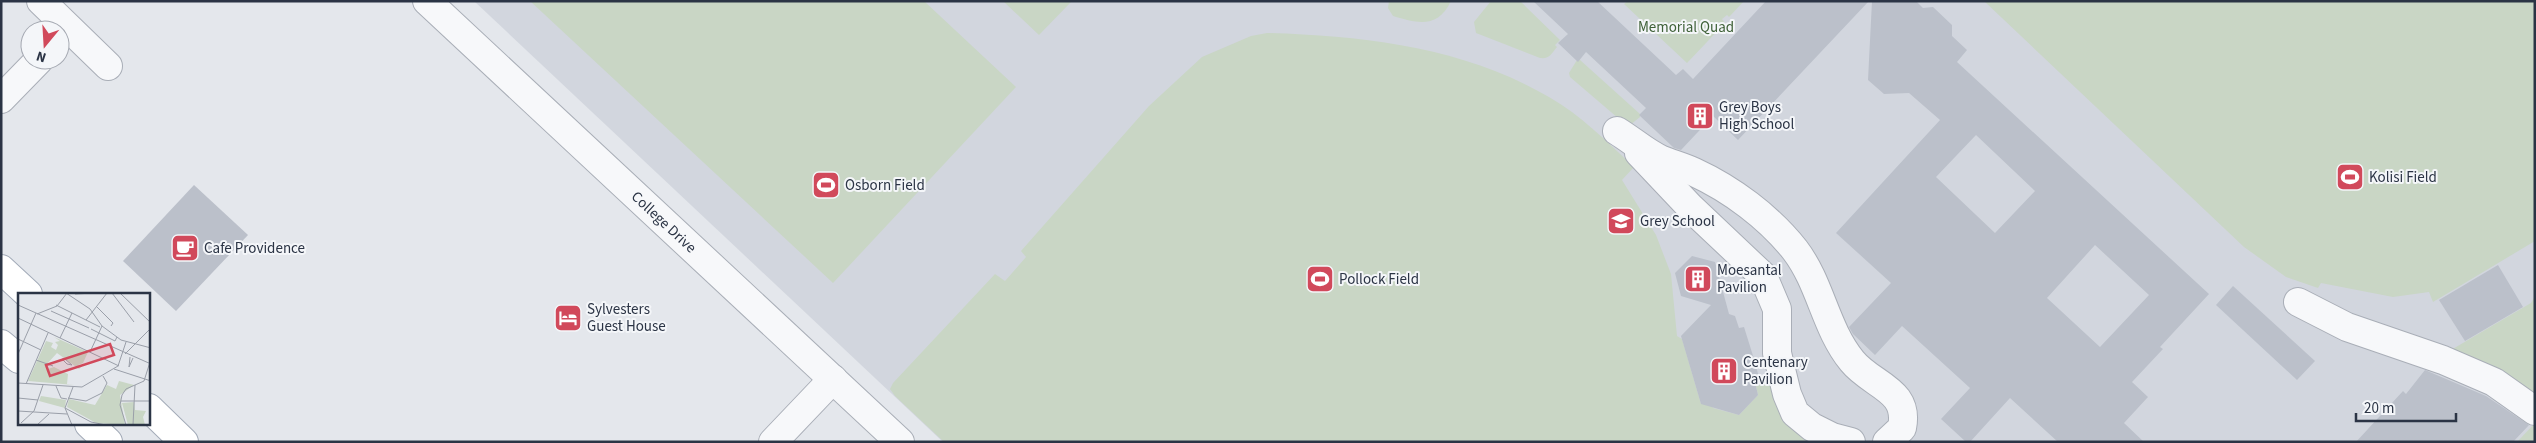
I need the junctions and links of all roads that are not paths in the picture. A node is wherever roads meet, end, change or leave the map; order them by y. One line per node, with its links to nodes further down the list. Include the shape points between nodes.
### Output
1 (41, 1): 3 (street)
2 (427, 1): 13 (street, College Drive)
3 (56, 20)
4 (70, 36): 5 (street)
5 (108, 66)
6 (29, 70): 7 (street)
7 (1, 99)
8 (1, 269): 9 (main road)
9 (27, 293)
10 (2298, 302): 15 (street, via 2347,327 2443,360 2494,382)
11 (1, 344): 12 (main road)
12 (18, 359)
13 (833, 379): 19 (street); 20 (street, College Drive)
14 (150, 409): 18 (main road)
15 (2535, 411)
16 (91, 426): 17 (main road)
17 (108, 442)
18 (184, 442)
19 (773, 442)
20 (900, 442)
21 (1851, 442): 22 (street, via 1812,427 1795,413 1777,352 1777,309 1763,276 1691,208 1618,131 1661,159 1717,184 1779,231 1796,251 1814,282 1841,346 1865,375 1898,398 1903,408 1902,428)
22 (1887, 442)

